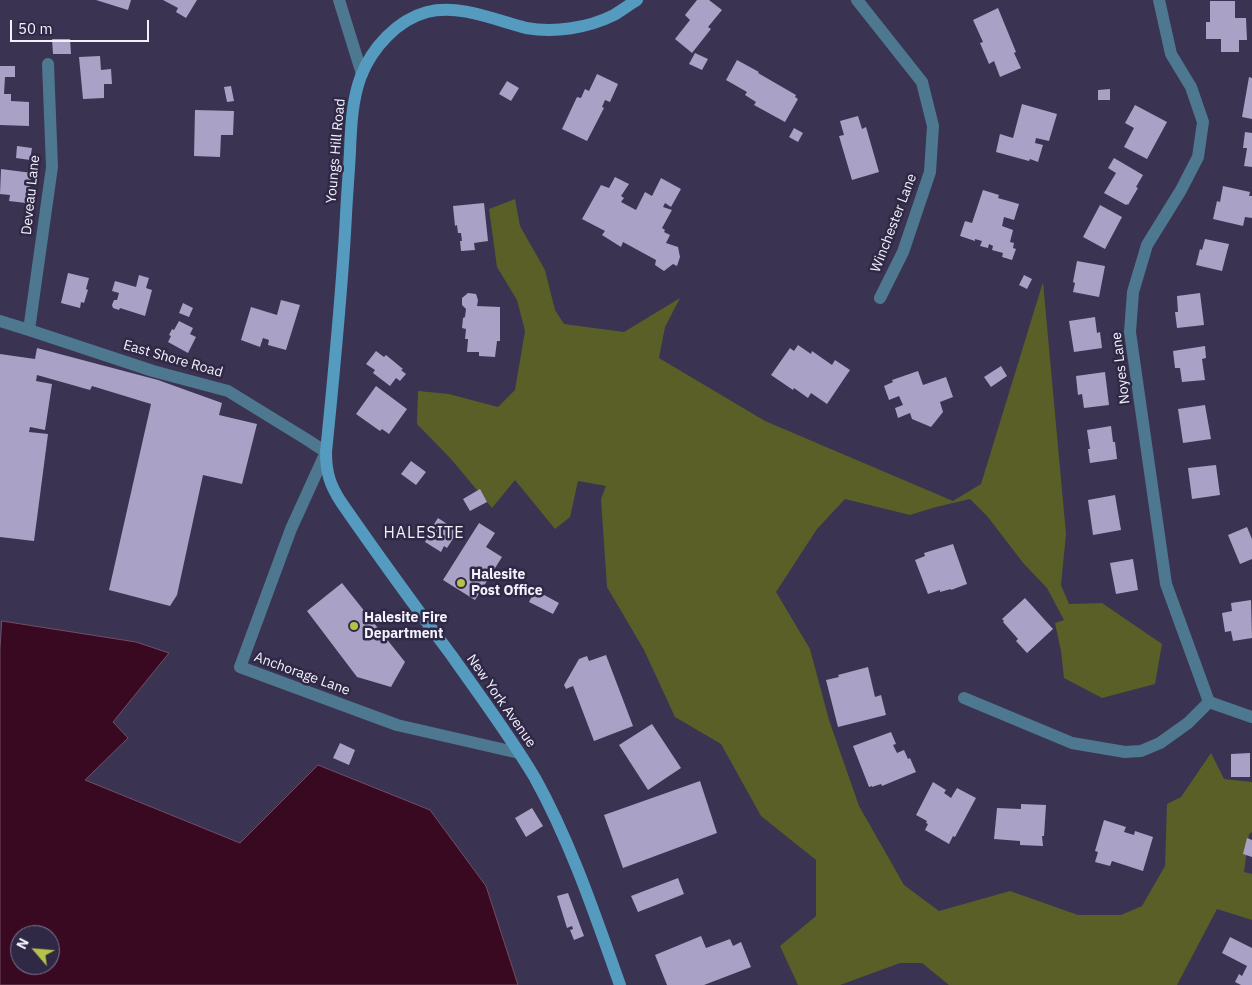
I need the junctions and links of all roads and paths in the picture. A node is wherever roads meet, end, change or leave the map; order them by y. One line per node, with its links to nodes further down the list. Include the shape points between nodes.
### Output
1 (339, 0): 6 (street)
2 (637, 0): 6 (street, Youngs Hill Road, via 599,21 554,30 526,28 461,11 427,12 406,21 388,36)
3 (857, 0): 7 (street, Winchester Lane, via 922,82 933,126 930,172 902,252)
4 (1159, 0): 12 (street, Noyes Lane, via 1172,54 1191,87 1203,122 1198,157 1148,245 1133,292 1130,332 1166,584)
5 (48, 64): 9 (street, Deveau Lane, via 52,167)
6 (362, 74): 10 (street, Youngs Hill Road, via 351,121 342,276)
7 (880, 298)
8 (0, 321): 9 (street, East Shore Road)
9 (29, 330): 10 (street, East Shore Road, via 153,371 228,391)
10 (326, 452): 14 (street, New York Avenue, via 327,473 341,502); 14 (street, Anchorage Lane, via 291,528 240,667 397,725)
11 (964, 698): 12 (street, via 1072,743 1125,752 1141,751 1160,743 1188,723)
12 (1209, 702): 13 (street)
13 (1252, 717)
14 (519, 753): 15 (street, New York Avenue, via 569,849)
15 (620, 985)

